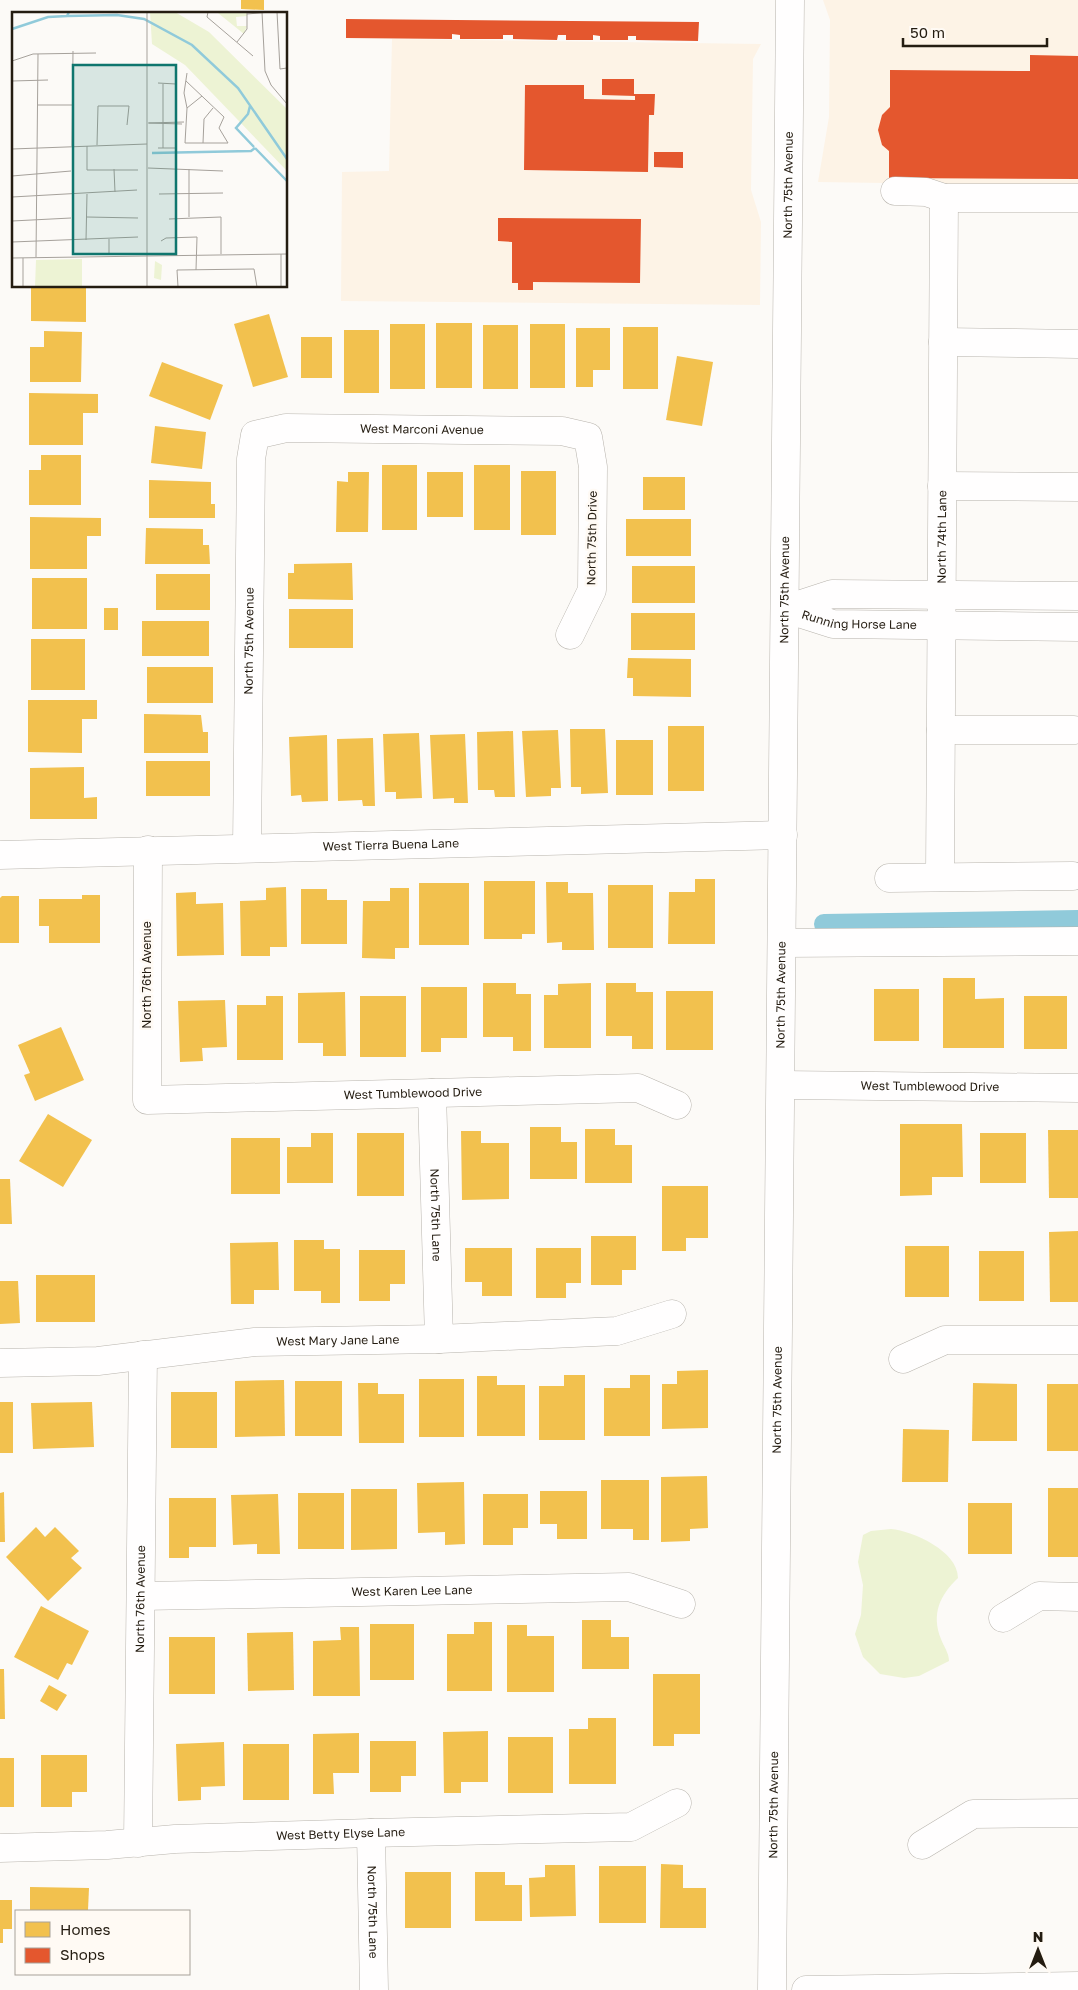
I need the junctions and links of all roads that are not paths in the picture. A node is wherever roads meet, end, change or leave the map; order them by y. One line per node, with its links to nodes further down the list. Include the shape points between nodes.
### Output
1 (790, 0): 13 (street, North 75th Avenue)
2 (894, 191): 3 (street, via 926,192)
3 (944, 198): 4 (street); 5 (street, North 74th Lane)
4 (1078, 198)
5 (943, 342): 6 (street); 9 (street, North 74th Lane)
6 (1077, 344)
7 (255, 435): 8 (street, West Marconi Avenue, via 286,428 562,431); 20 (street, North 75th Avenue, via 251,458)
8 (588, 437): 16 (street, North 75th Drive, via 593,467 592,590)
9 (942, 486): 10 (street); 11 (street, North 74th Lane)
10 (1078, 487)
11 (941, 596): 12 (street, Running Horse Lane); 13 (street, Running Horse Lane, via 832,594); 14 (street, North 74th Lane)
12 (1078, 596)
13 (786, 609): 14 (street, Running Horse Lane, via 833,624); 19 (street, North 75th Avenue)
14 (941, 625): 15 (street, Running Horse Lane); 17 (street, North 74th Lane)
15 (1078, 627)
16 (570, 635)
17 (941, 730): 18 (street); 24 (street, North 74th Lane)
18 (1074, 730)
19 (783, 835): 20 (street, West Tierra Buena Lane); 27 (street, North 75th Avenue)
20 (247, 847): 21 (street, West Tierra Buena Lane)
21 (148, 850): 22 (street, West Tierra Buena Lane); 31 (street, North 76th Avenue)
22 (0, 854)
23 (1072, 876): 24 (street)
24 (940, 877): 25 (street)
25 (889, 878)
26 (1078, 941): 27 (street)
27 (782, 943): 28 (street, North 75th Avenue)
28 (781, 1085): 29 (street, West Tumblewood Drive); 51 (street, North 75th Avenue)
29 (1078, 1088)
30 (432, 1093): 31 (street, West Tumblewood Drive); 32 (street, West Tumblewood Drive, via 638,1088); 34 (street, North 75th Lane)
31 (147, 1100)
32 (677, 1105)
33 (672, 1314): 34 (street, West Mary Jane Lane, via 618,1332)
34 (439, 1339): 36 (street, West Mary Jane Lane, via 254,1342)
35 (1078, 1340): 37 (street, via 945,1340)
36 (143, 1355): 38 (street, West Mary Jane Lane, via 98,1361); 39 (street, North 76th Avenue)
37 (903, 1359)
38 (0, 1363)
39 (141, 1596): 41 (street, West Karen Lee Lane, via 629,1587); 46 (street, North 76th Avenue)
40 (1078, 1596): 42 (street, via 1039,1596)
41 (681, 1604)
42 (1003, 1618)
43 (677, 1803): 45 (street, West Betty Elyse Lane, via 631,1827)
44 (1078, 1813): 47 (street, via 973,1814)
45 (371, 1832): 46 (street, West Betty Elyse Lane); 50 (street, North 75th Lane)
46 (138, 1843): 48 (street, West Betty Elyse Lane)
47 (922, 1845)
48 (0, 1848)
49 (1078, 1986): 52 (street)
50 (374, 1990)
51 (772, 1990)
52 (806, 1990)

